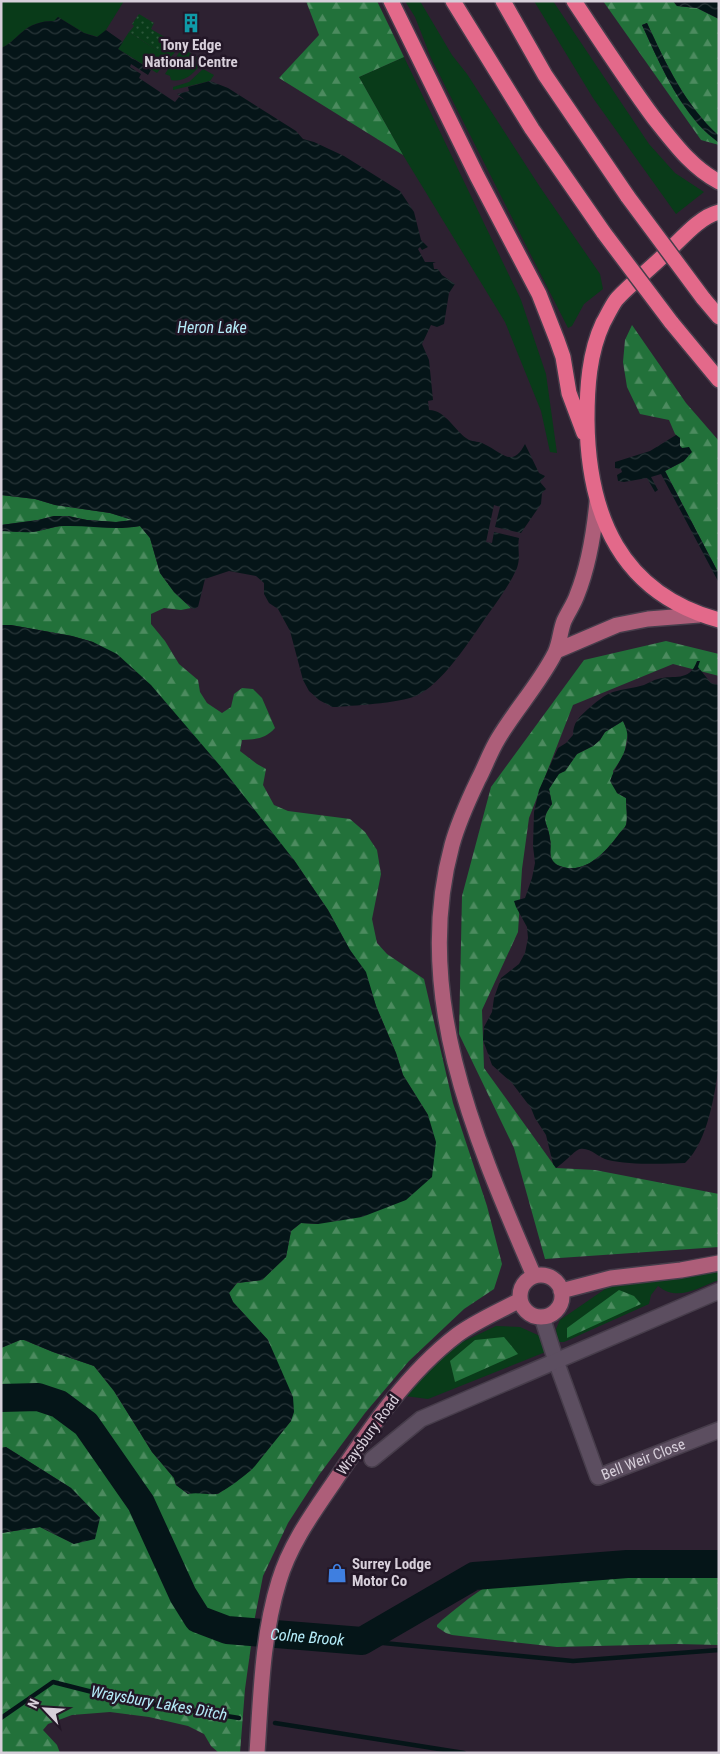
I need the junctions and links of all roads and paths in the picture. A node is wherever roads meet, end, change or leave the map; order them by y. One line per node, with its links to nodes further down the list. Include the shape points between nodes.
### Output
1 (391, 1): 9 (highway, via 539,294 563,357 569,393)
2 (453, 1): 8 (highway, bridge, via 532,129 604,232)
3 (503, 1): 7 (highway, bridge, via 545,75 628,197)
4 (574, 1): 5 (highway, via 671,140 696,168)
5 (719, 182)
6 (719, 212): 9 (highway, via 699,222 616,300 597,339 589,376)
7 (719, 317)
8 (719, 380)
9 (588, 444): 10 (highway)
10 (597, 502): 11 (highway, via 608,531 632,568 659,594); 13 (main road, via 593,540 583,577)
11 (699, 615): 12 (highway); 13 (main road, via 617,625)
12 (719, 620)
13 (556, 651): 15 (main road, via 497,740 463,813 452,846 442,897 439,950 451,1053 478,1137)
14 (719, 1263): 16 (main road, via 611,1278)
15 (534, 1276): 16 (main road, via 548,1276); 18 (main road, via 523,1285)
16 (561, 1291): 19 (main road, via 559,1306)
17 (719, 1291): 20 (street, Wraysbury Road)
18 (520, 1300): 19 (main road, via 528,1312); 23 (main road, Wraysbury Road, via 458,1334 426,1362 391,1402 302,1530 279,1579 270,1614)
19 (542, 1317): 20 (street)
20 (556, 1361): 21 (street, Bell Weir Close, via 598,1477); 22 (street, Wraysbury Road, via 420,1419)
21 (719, 1430)
22 (372, 1459)
23 (257, 1753)

